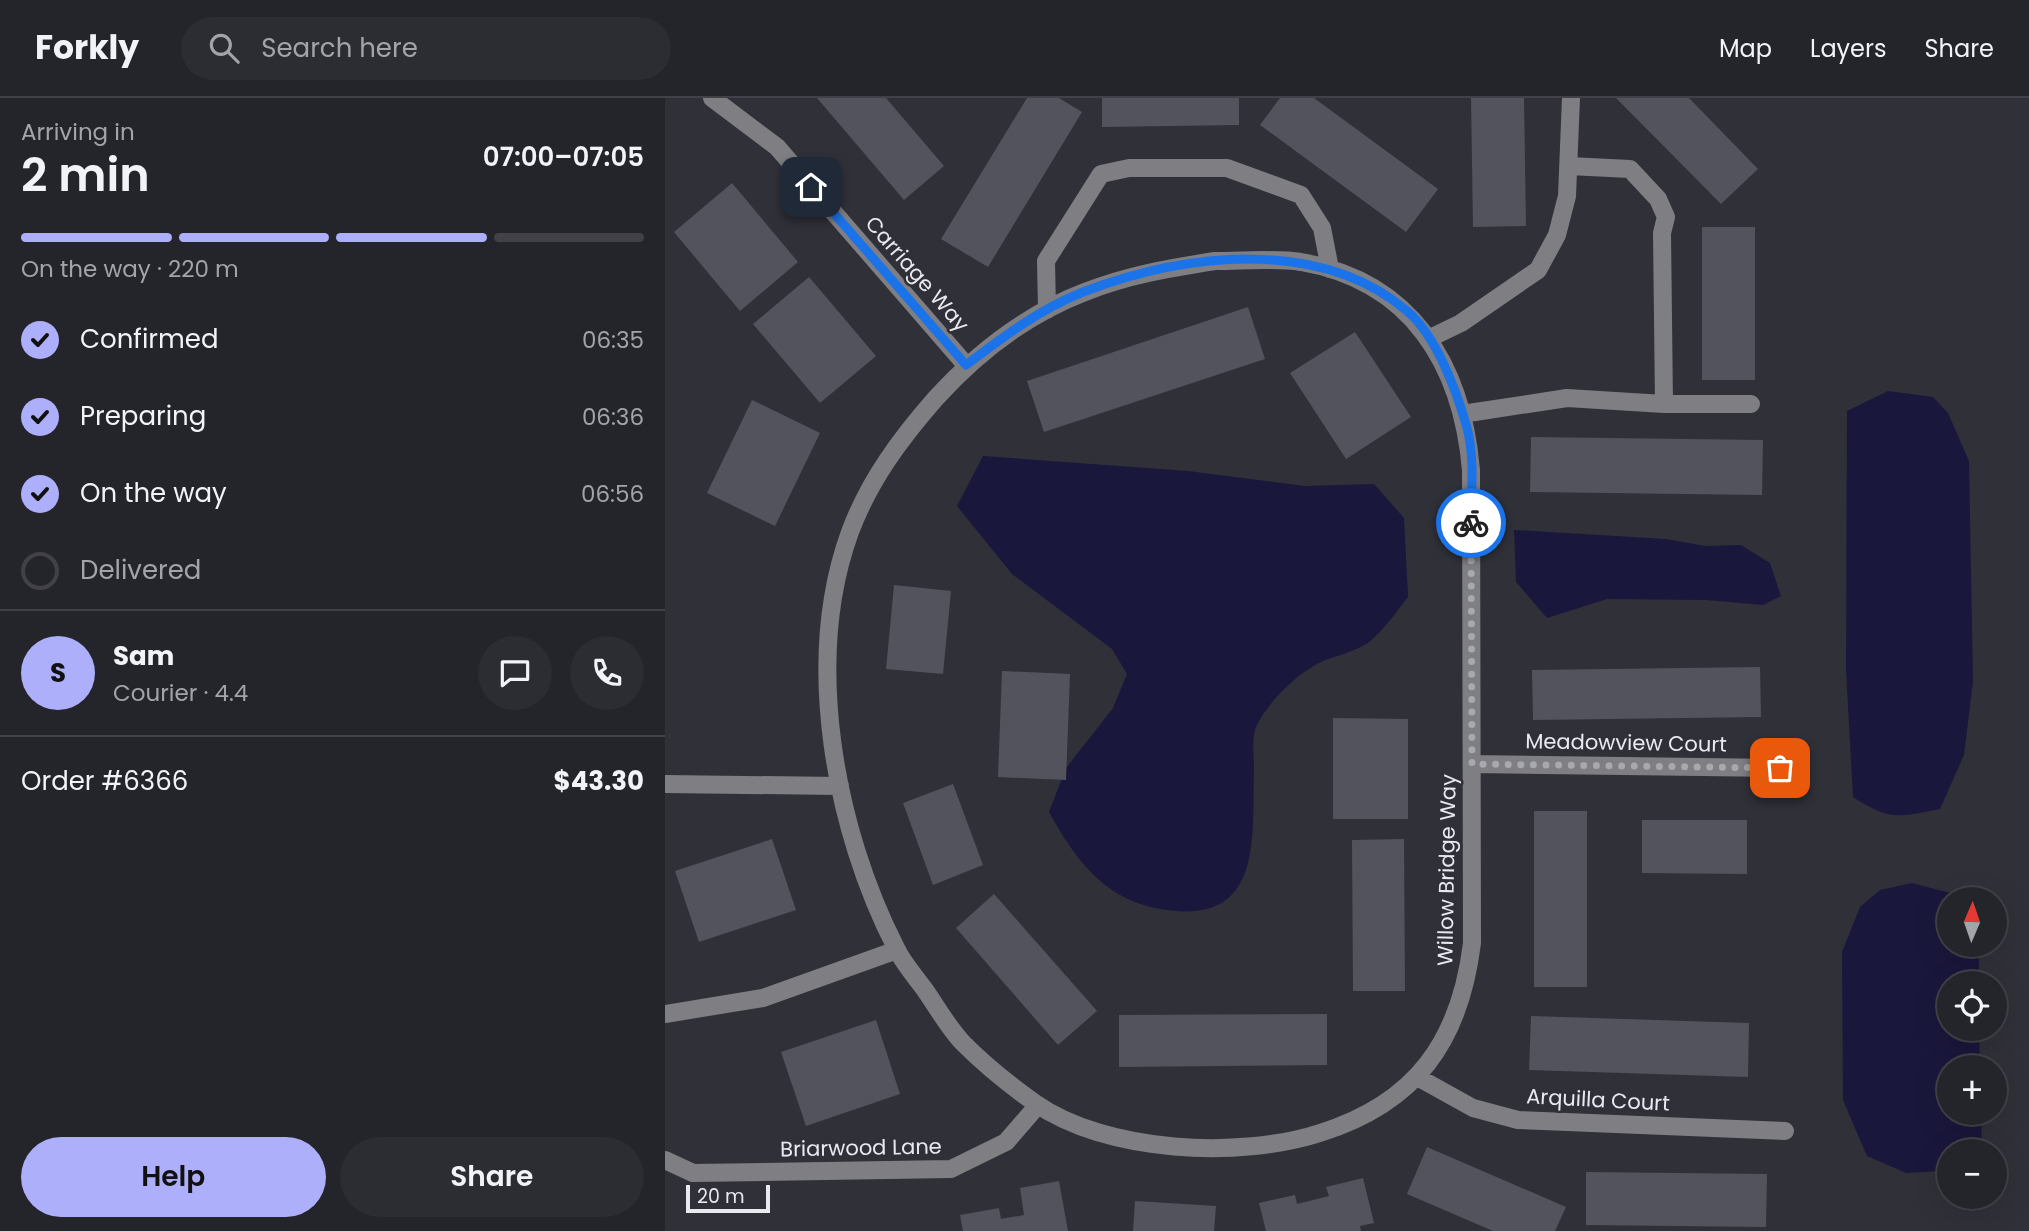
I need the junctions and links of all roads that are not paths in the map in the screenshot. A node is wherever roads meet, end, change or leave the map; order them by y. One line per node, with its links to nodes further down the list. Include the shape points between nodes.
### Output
1 (712, 98): 7 (street, Carriage Way, via 777,147)
2 (1571, 98): 3 (street)
3 (1569, 166): 6 (street, via 1567,196 1556,235 1538,270 1461,323); 8 (street, via 1630,169 1658,198 1666,216 1662,233)
4 (1330, 269): 5 (street, Willow Bridge Way, via 1298,262 1216,261 1146,271); 5 (street, via 1322,228 1301,195 1227,168 1129,168 1101,174 1047,261); 6 (street, Willow Bridge Way, via 1370,287 1408,312)
5 (1047, 310): 7 (street, Willow Bridge Way)
6 (1428, 339): 10 (street, Willow Bridge Way, via 1451,378)
7 (966, 365): 14 (street, Willow Bridge Way, via 889,455 850,532 833,598 827,679)
8 (1664, 404): 9 (street); 10 (street, via 1567,398)
9 (1751, 404)
10 (1462, 414): 11 (street, Willow Bridge Way, via 1471,470)
11 (1472, 764): 12 (street, Meadowview Court); 17 (street, Willow Bridge Way, via 1468,974 1441,1046)
12 (1780, 768)
13 (665, 784): 14 (street)
14 (840, 786): 15 (street, Willow Bridge Way, via 856,851)
15 (897, 950): 16 (street, via 763,998); 18 (street, Willow Bridge Way, via 963,1042)
16 (665, 1014)
17 (1419, 1078): 18 (street, Willow Bridge Way, via 1354,1123 1275,1144 1199,1149 1144,1143 1083,1125); 19 (street, Arquilla Court, via 1473,1108 1518,1120)
18 (1038, 1105): 20 (street, Briarwood Lane, via 1006,1142 951,1169 693,1173)
19 (1785, 1131)
20 (665, 1160)

